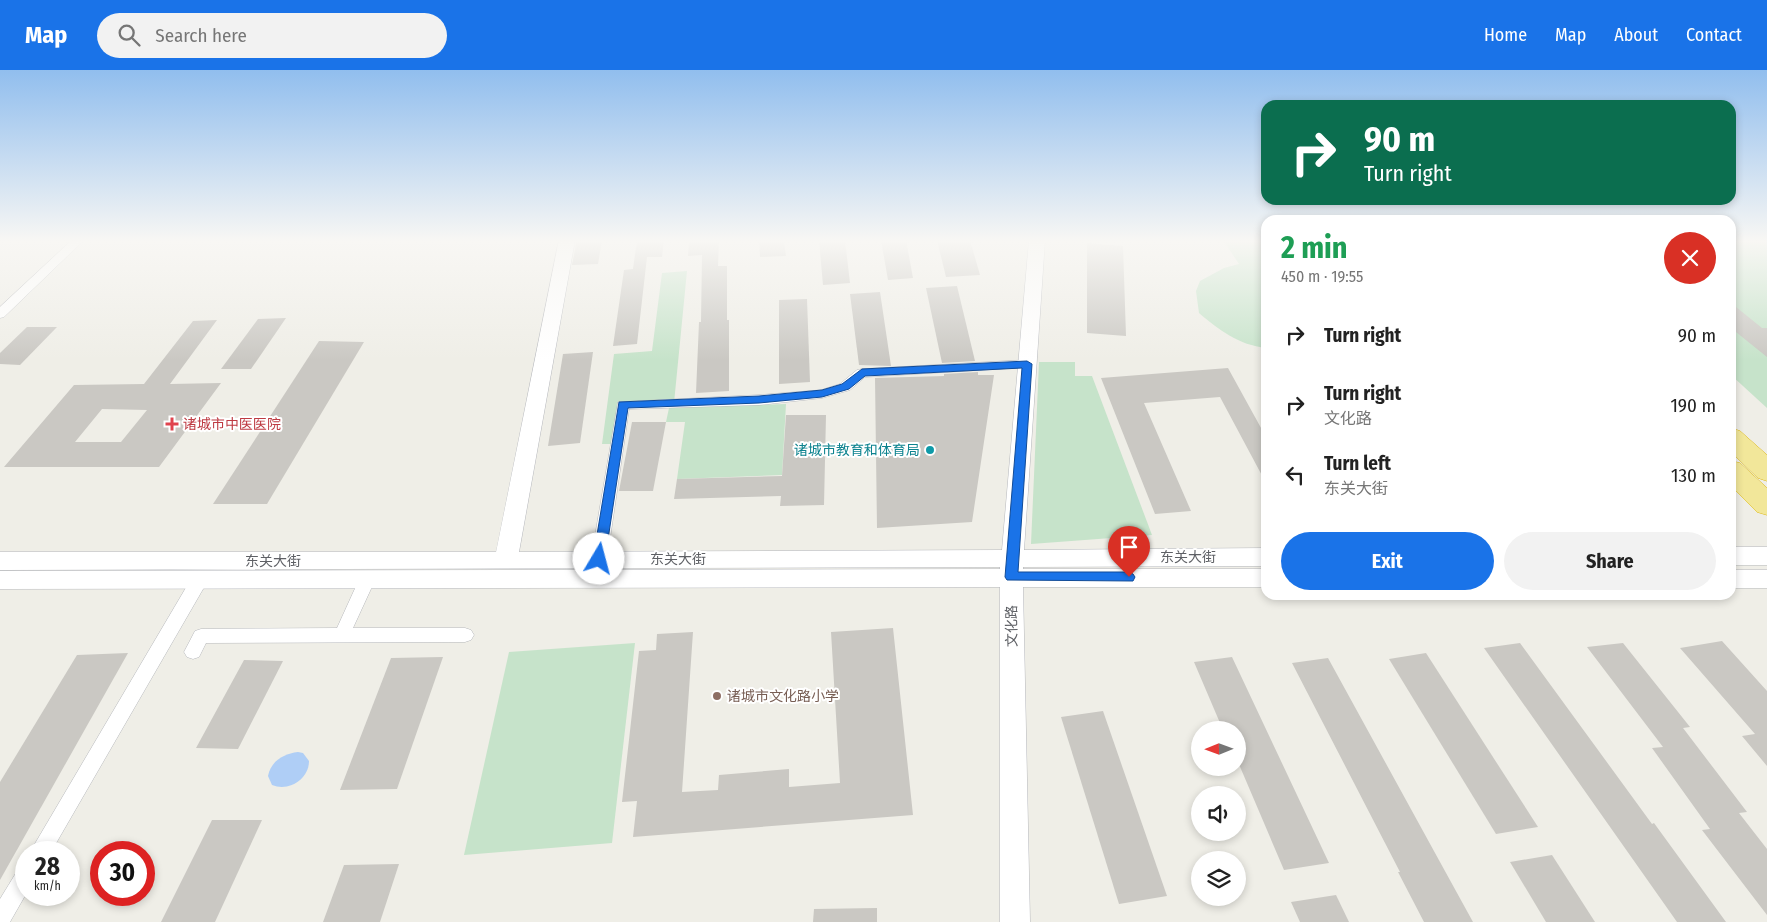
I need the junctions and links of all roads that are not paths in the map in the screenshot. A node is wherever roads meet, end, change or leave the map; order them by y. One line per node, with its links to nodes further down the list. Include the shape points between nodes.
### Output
1 (37, 280): 4 (street)
2 (559, 280): 15 (main road)
3 (1034, 280): 5 (main road, 文化路)
4 (0, 314)
5 (1027, 364): 13 (street, via 862,373 845,387 822,394 759,400 623,405); 16 (main road, 文化路)
6 (1736, 442): 7 (highway)
7 (1767, 471)
8 (1736, 475): 9 (highway)
9 (1767, 505)
10 (1736, 556): 11 (main road)
11 (1767, 556)
12 (1261, 557): 16 (main road, 东关大街)
13 (599, 559): 15 (main road, 东关大街); 16 (main road, 东关大街)
14 (0, 561): 15 (main road, 东关大街)
15 (506, 561)
16 (1013, 567): 17 (main road, 东关大街); 18 (main road, 东关大街); 29 (main road, 文化路)
17 (368, 578): 19 (main road, 东关大街); 23 (street)
18 (1261, 578)
19 (200, 579): 21 (main road, 东关大街); 26 (street)
20 (1736, 579): 22 (main road)
21 (0, 580)
22 (1767, 580)
23 (342, 635): 24 (street); 25 (street, via 201,636)
24 (465, 635)
25 (193, 652)
26 (46, 841)
27 (15, 894): 28 (street)
28 (0, 919)
29 (1015, 922)

